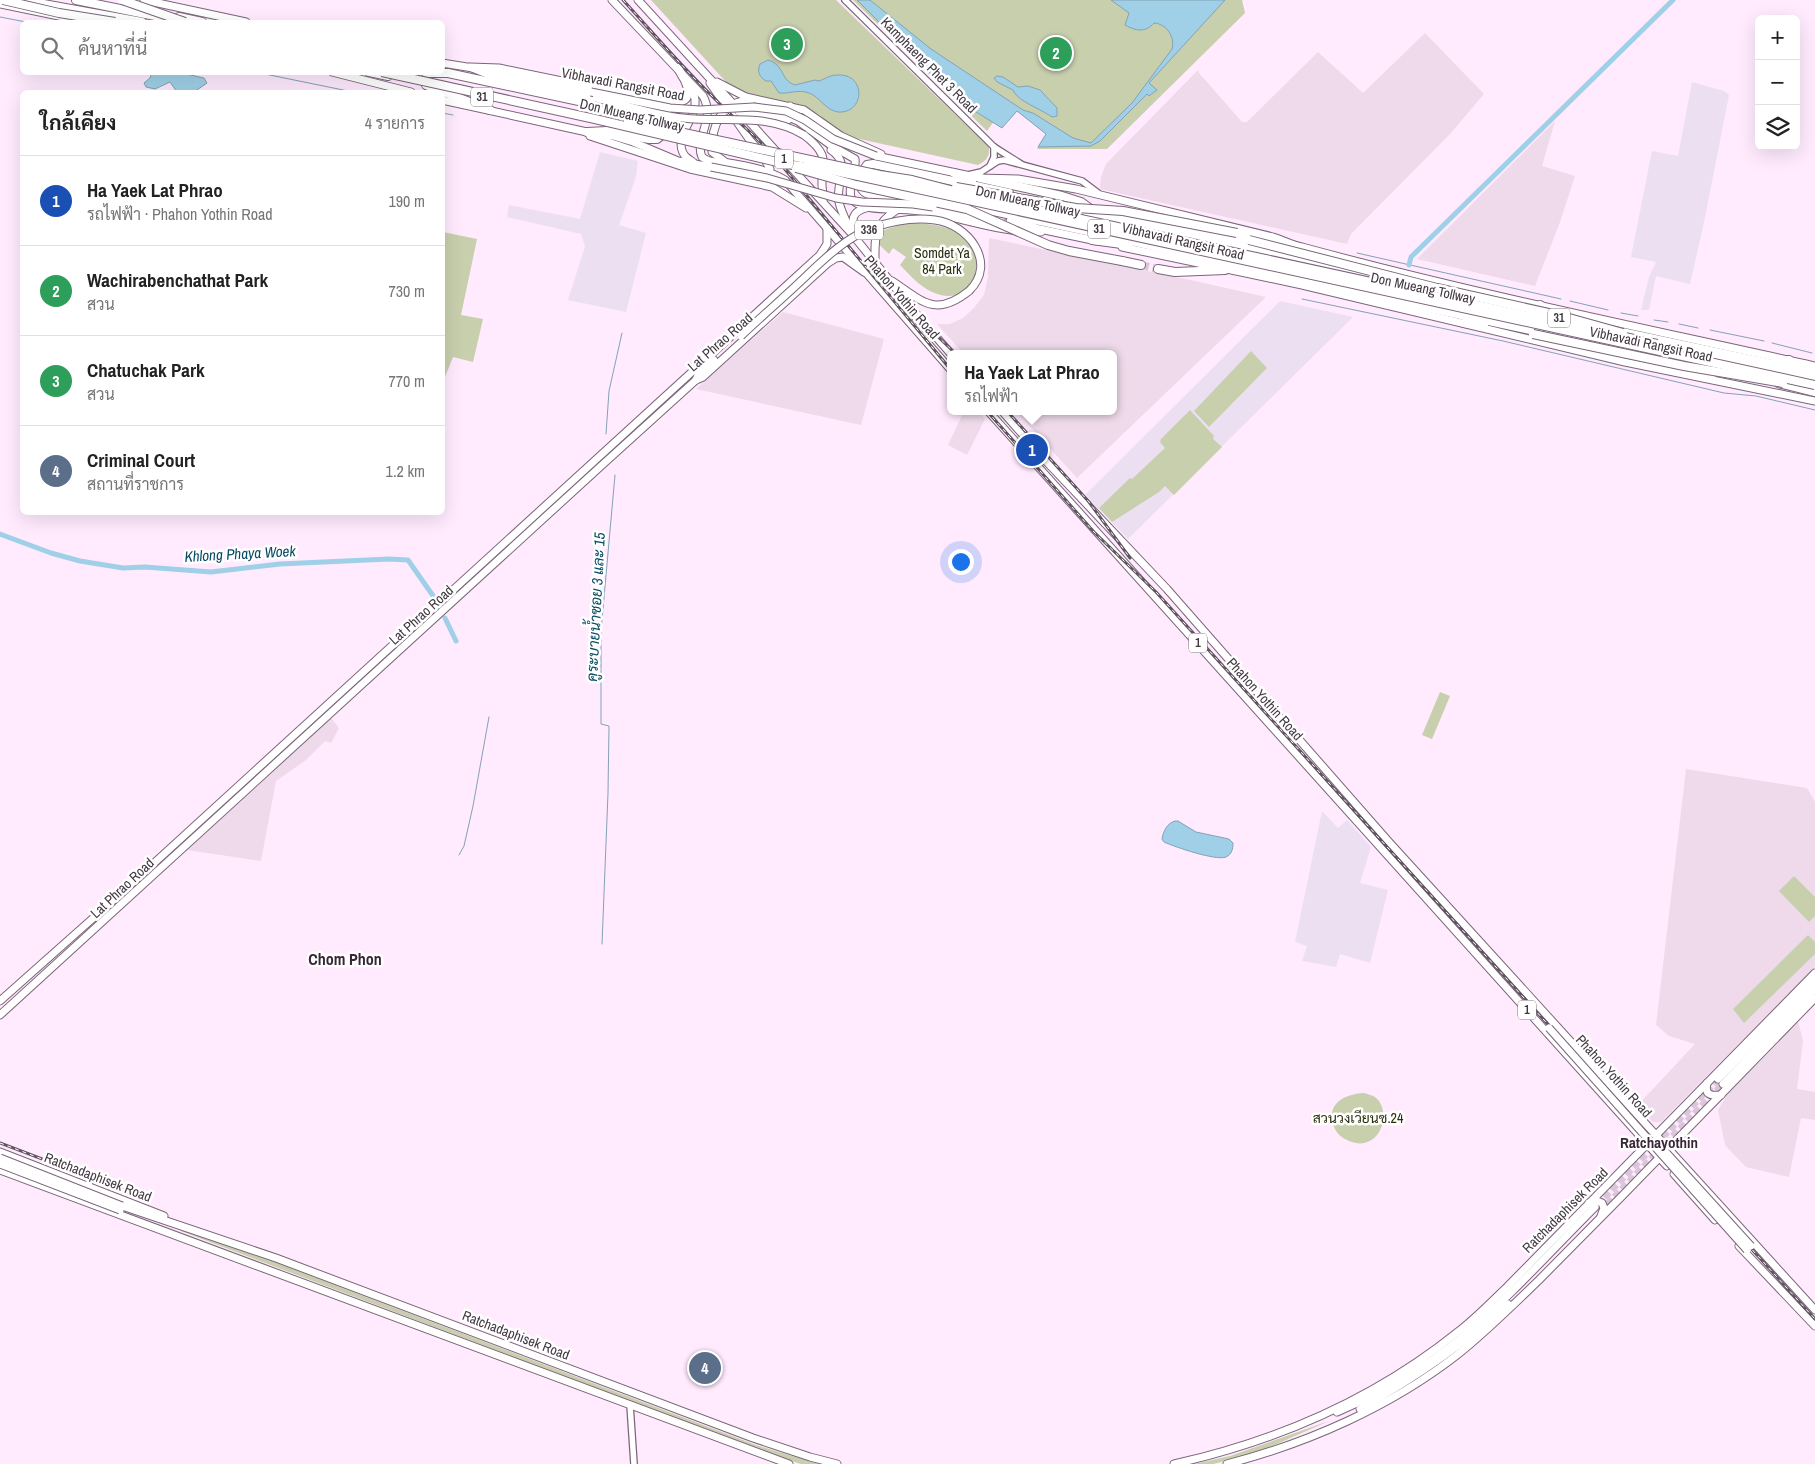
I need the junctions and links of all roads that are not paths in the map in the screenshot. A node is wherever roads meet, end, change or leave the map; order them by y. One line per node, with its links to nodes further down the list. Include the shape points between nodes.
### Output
1 (27, 0): 9 (highway); 12 (highway); 13 (highway)
2 (76, 0): 14 (highway, bridge)
3 (98, 0): 16 (highway)
4 (122, 0): 15 (highway, bridge)
5 (144, 0): 17 (main road)
6 (612, 0): 20 (main road)
7 (638, 0): 22 (main road)
8 (845, 0): 45 (street, Kamphaeng Phet 3 Road)
9 (1, 2): 10 (main road); 11 (highway, bridge)
10 (79, 20)
11 (104, 20)
12 (132, 20)
13 (136, 20)
14 (177, 20)
15 (181, 20)
16 (193, 20)
17 (237, 20)
18 (445, 63): 19 (main road, Vibhavadi Rangsit Road / 31)
19 (470, 67): 35 (main road, via 499,68); 47 (main road, Vibhavadi Rangsit Road / 31, bridge, via 670,108 754,107 786,111); 67 (main road, bridge, via 497,78 685,118 772,122 788,127 804,135 823,154 822,191)
20 (678, 68): 28 (highway); 36 (main road, via 700,91)
21 (445, 73): 41 (highway, via 658,118)
22 (706, 74): 33 (main road); 38 (main road)
23 (344, 75): 30 (main road)
24 (383, 75): 29 (highway, Vibhavadi Rangsit Road / 31)
25 (396, 75): 50 (highway, Don Mueang Tollway / 31, bridge)
26 (421, 75): 62 (highway, Don Mueang Tollway / 31, bridge)
27 (434, 75): 71 (highway, Vibhavadi Rangsit Road / 31, bridge)
28 (684, 77): 35 (main road, via 689,91 685,101); 49 (main road, via 695,104 682,146 686,156)
29 (426, 85): 31 (highway); 81 (highway, Vibhavadi Rangsit Road / 31, bridge, via 595,121 726,155)
30 (403, 90)
31 (439, 90)
32 (445, 92): 39 (highway)
33 (756, 100): 37 (main road); 38 (main road)
34 (445, 101): 39 (main road, Vibhavadi Rangsit Road / 31)
35 (659, 102): 41 (main road, via 670,110)
36 (707, 105): 43 (main road); 48 (main road, Phahon Yothin Road, via 708,118 700,145 701,154 706,160)
37 (790, 106): 46 (main road, via 783,110 784,115 798,121); 53 (main road, via 812,114 852,142)
38 (728, 108): 40 (main road); 43 (main road, via 716,123); 44 (main road)
39 (490, 110): 42 (main road, Vibhavadi Rangsit Road / 31)
40 (740, 112): 46 (main road, via 790,121 806,128); 67 (main road, Phahon Yothin Road / 1)
41 (669, 126): 42 (highway, via 657,139 649,140 607,131)
42 (583, 131): 49 (main road, Vibhavadi Rangsit Road / 31, via 623,138 678,161); 63 (main road, via 663,161)
43 (713, 135): 48 (main road, via 712,152)
44 (749, 139): 52 (main road, via 754,156); 57 (main road, via 762,154)
45 (994, 147): 51 (street, Kamphaeng Phet 3 Road); 54 (street)
46 (841, 154): 55 (main road, via 855,159); 77 (main road, via 838,199)
47 (875, 160): 53 (main road, Vibhavadi Rangsit Road / 31); 55 (main road); 65 (highway); 75 (highway, via 867,165 862,175 860,185 864,193 906,196)
48 (727, 162): 52 (main road, Phahon Yothin Road / 1)
49 (695, 164): 73 (main road, Vibhavadi Rangsit Road / 31, bridge, via 766,178 836,198 933,207)
50 (786, 164): 84 (highway, bridge, via 856,185 967,209 1048,245); 106 (highway, Don Mueang Tollway / 31, bridge, via 851,175)
51 (1021, 164): 54 (street, Kamphaeng Phet 3 Road, via 1004,160); 66 (street, Kamphaeng Phet 3 Road, via 1082,181)
52 (741, 165): 56 (main road, Phahon Yothin Road / 1)
53 (915, 165): 58 (main road, Vibhavadi Rangsit Road / 31)
54 (990, 166): 59 (street, Kamphaeng Phet 3 Road)
55 (856, 168): 68 (main road, via 850,194 856,203)
56 (759, 170): 57 (main road, Phahon Yothin Road / 1); 61 (main road)
57 (770, 172): 61 (main road); 70 (main road, Phahon Yothin Road / 1, via 790,185)
58 (954, 173): 59 (main road, Vibhavadi Rangsit Road / 31); 65 (highway)
59 (967, 175): 60 (main road, Vibhavadi Rangsit Road / 31)
60 (980, 178): 66 (main road, Vibhavadi Rangsit Road / 31, via 1030,180); 95 (highway, bridge, via 1062,196 1098,212 1248,240 1562,316)
61 (766, 180): 63 (main road); 64 (main road)
62 (912, 180): 80 (highway, bridge, via 1076,208 1123,211); 95 (highway, Don Mueang Tollway / 31, bridge)
63 (755, 183): 64 (main road)
64 (772, 187): 70 (main road)
65 (983, 187): 71 (highway)
66 (1107, 198): 80 (main road, Vibhavadi Rangsit Road / 31, via 1273,237)
67 (827, 207): 77 (main road, Phahon Yothin Road / 1)
68 (866, 208): 69 (main road); 79 (main road, via 855,212 852,220)
69 (898, 209): 72 (main road); 83 (main road, via 876,230)
70 (814, 213): 74 (main road, Phahon Yothin Road / 1)
71 (1108, 219): 91 (highway, Vibhavadi Rangsit Road / 31)
72 (981, 223): 73 (main road); 76 (main road, via 1001,230)
73 (1011, 225): 75 (main road, Vibhavadi Rangsit Road / 31)
74 (827, 228): 82 (main road, Lat Phrao Road, via 827,244); 89 (main road, Phahon Yothin Road / 1)
75 (1035, 228): 76 (main road, Vibhavadi Rangsit Road / 31)
76 (1056, 232): 78 (main road, Vibhavadi Rangsit Road / 31)
77 (852, 234): 79 (main road, Phahon Yothin Road / 1)
78 (1092, 240): 81 (highway); 88 (main road, Vibhavadi Rangsit Road / 31)
79 (860, 245): 83 (main road, Phahon Yothin Road / 1)
80 (1299, 247): 87 (main road, Vibhavadi Rangsit Road / 31)
81 (1185, 254): 99 (highway, Vibhavadi Rangsit Road / 31)
82 (815, 260): 85 (main road, via 821,262); 111 (main road, Lat Phrao Road)
83 (875, 263): 90 (main road, Phahon Yothin Road / 1)
84 (1141, 265)
85 (822, 268): 89 (main road, Lat Phrao Road, via 843,257); 105 (main road, Lat Phrao Road)
86 (1158, 269): 88 (highway, via 1180,272)
87 (1385, 269): 91 (highway); 92 (main road, Vibhavadi Rangsit Road / 31)
88 (1224, 270): 94 (main road, Vibhavadi Rangsit Road / 31)
89 (864, 272): 100 (main road, Phahon Yothin Road / 1)
90 (885, 277): 96 (main road, Phahon Yothin Road / 1); 105 (main road, 336, bridge, via 916,299 946,304 969,291 978,278 981,261 969,237 943,221 898,221 864,232 833,251 699,373)
91 (1375, 277): 93 (highway, Vibhavadi Rangsit Road / 31)
92 (1540, 305): 93 (highway); 97 (main road, Vibhavadi Rangsit Road / 31)
93 (1556, 318): 98 (highway, Vibhavadi Rangsit Road / 31)
94 (1464, 323): 103 (main road, Vibhavadi Rangsit Road / 31); 106 (highway, bridge, via 1762,380)
95 (1657, 344): 104 (highway, Don Mueang Tollway / 31)
96 (948, 350)
97 (1788, 360): 98 (highway); 101 (main road, Vibhavadi Rangsit Road / 31)
98 (1767, 363): 102 (highway, Vibhavadi Rangsit Road / 31)
99 (1686, 364): 103 (highway); 107 (highway, Vibhavadi Rangsit Road / 31)
100 (947, 365)
101 (1815, 366)
102 (1815, 373)
103 (1712, 379): 108 (main road, Vibhavadi Rangsit Road / 31)
104 (1815, 379)
105 (696, 380): 112 (main road, Lat Phrao Road)
106 (1815, 386)
107 (1815, 392)
108 (1815, 400)
109 (992, 415): 116 (main road, Phahon Yothin Road / 1)
110 (1006, 415): 115 (main road, Phahon Yothin Road / 1)
111 (471, 573): 112 (main road); 113 (main road, Lat Phrao Road)
112 (477, 581): 114 (main road, Lat Phrao Road)
113 (451, 591): 114 (main road); 119 (main road, Lat Phrao Road)
114 (457, 598): 120 (main road, Lat Phrao Road)
115 (1181, 606): 116 (main road); 117 (main road, Phahon Yothin Road / 1)
116 (1173, 614): 118 (main road, Phahon Yothin Road / 1)
117 (1208, 638): 118 (main road); 123 (main road, Phahon Yothin Road / 1)
118 (1200, 645): 124 (main road, Phahon Yothin Road / 1)
119 (176, 843): 120 (main road); 121 (main road, Lat Phrao Road)
120 (182, 850): 122 (main road, Lat Phrao Road)
121 (165, 854): 122 (main road); 130 (main road, Lat Phrao Road)
122 (170, 860): 132 (main road, Lat Phrao Road)
123 (1413, 868): 124 (main road); 127 (main road, Phahon Yothin Road / 1)
124 (1407, 875): 131 (main road, Phahon Yothin Road / 1)
125 (1815, 973): 134 (main road, Ratchadaphisek Road)
126 (1815, 981): 128 (main road, via 1721,1082)
127 (1524, 989): 133 (main road, Phahon Yothin Road); 136 (main road, Phahon Yothin Road / 1)
128 (1815, 989)
129 (1815, 998): 135 (main road, Ratchadaphisek Road)
130 (0, 1001)
131 (1523, 1005): 133 (main road, Phahon Yothin Road); 137 (main road, Phahon Yothin Road / 1)
132 (0, 1015)
133 (1550, 1027): 154 (main road, Phahon Yothin Road, bridge)
134 (1707, 1083): 135 (main road, via 1707,1093); 138 (main road, Ratchadaphisek Road)
135 (1721, 1095): 140 (main road, Ratchadaphisek Road)
136 (1637, 1113): 137 (main road); 138 (main road, Phahon Yothin Road / 1)
137 (1627, 1122): 139 (main road, Phahon Yothin Road / 1)
138 (1656, 1135): 139 (main road, Ratchadaphisek Road); 140 (main road, Phahon Yothin Road / 1)
139 (1648, 1144): 142 (main road, Phahon Yothin Road / 1); 151 (main road, Ratchadaphisek Road)
140 (1668, 1148): 142 (main road, Ratchadaphisek Road); 148 (main road, Phahon Yothin Road / 1)
141 (0, 1152): 144 (main road, Ratchadaphisek Road)
142 (1660, 1157): 149 (main road, Phahon Yothin Road / 1); 151 (main road, Ratchadaphisek Road)
143 (0, 1158): 150 (main road, Ratchadaphisek Road, bridge)
144 (20, 1160): 147 (main road, via 14,1160 11,1167); 152 (main road, Ratchadaphisek Road)
145 (0, 1164): 150 (main road, Ratchadaphisek Road, bridge)
146 (0, 1170): 147 (main road, Ratchadaphisek Road)
147 (16, 1176): 153 (main road, Ratchadaphisek Road)
148 (1697, 1181): 149 (main road, via 1692,1182); 155 (main road, Phahon Yothin Road / 1)
149 (1689, 1190): 156 (main road, Phahon Yothin Road / 1)
150 (121, 1208): 152 (main road, Ratchadaphisek Road); 153 (main road, Ratchadaphisek Road)
151 (1596, 1210): 163 (main road, Ratchadaphisek Road, via 1460,1331 1394,1376 1301,1425 1235,1449); 164 (main road, Ratchadaphisek Road, via 1507,1305 1450,1353 1388,1393 1307,1438)
152 (187, 1226): 162 (main road, Ratchadaphisek Road, via 753,1438)
153 (183, 1237): 159 (main road, Ratchadaphisek Road)
154 (1749, 1248): 155 (main road, Phahon Yothin Road, via 1783,1282); 156 (main road, Phahon Yothin Road)
155 (1792, 1285): 157 (main road, Phahon Yothin Road / 1)
156 (1779, 1288): 158 (main road, Phahon Yothin Road / 1)
157 (1815, 1310)
158 (1815, 1326)
159 (630, 1406): 160 (street); 161 (main road, Ratchadaphisek Road)
160 (634, 1464)
161 (789, 1464)
162 (837, 1464)
163 (1174, 1464)
164 (1227, 1464)

